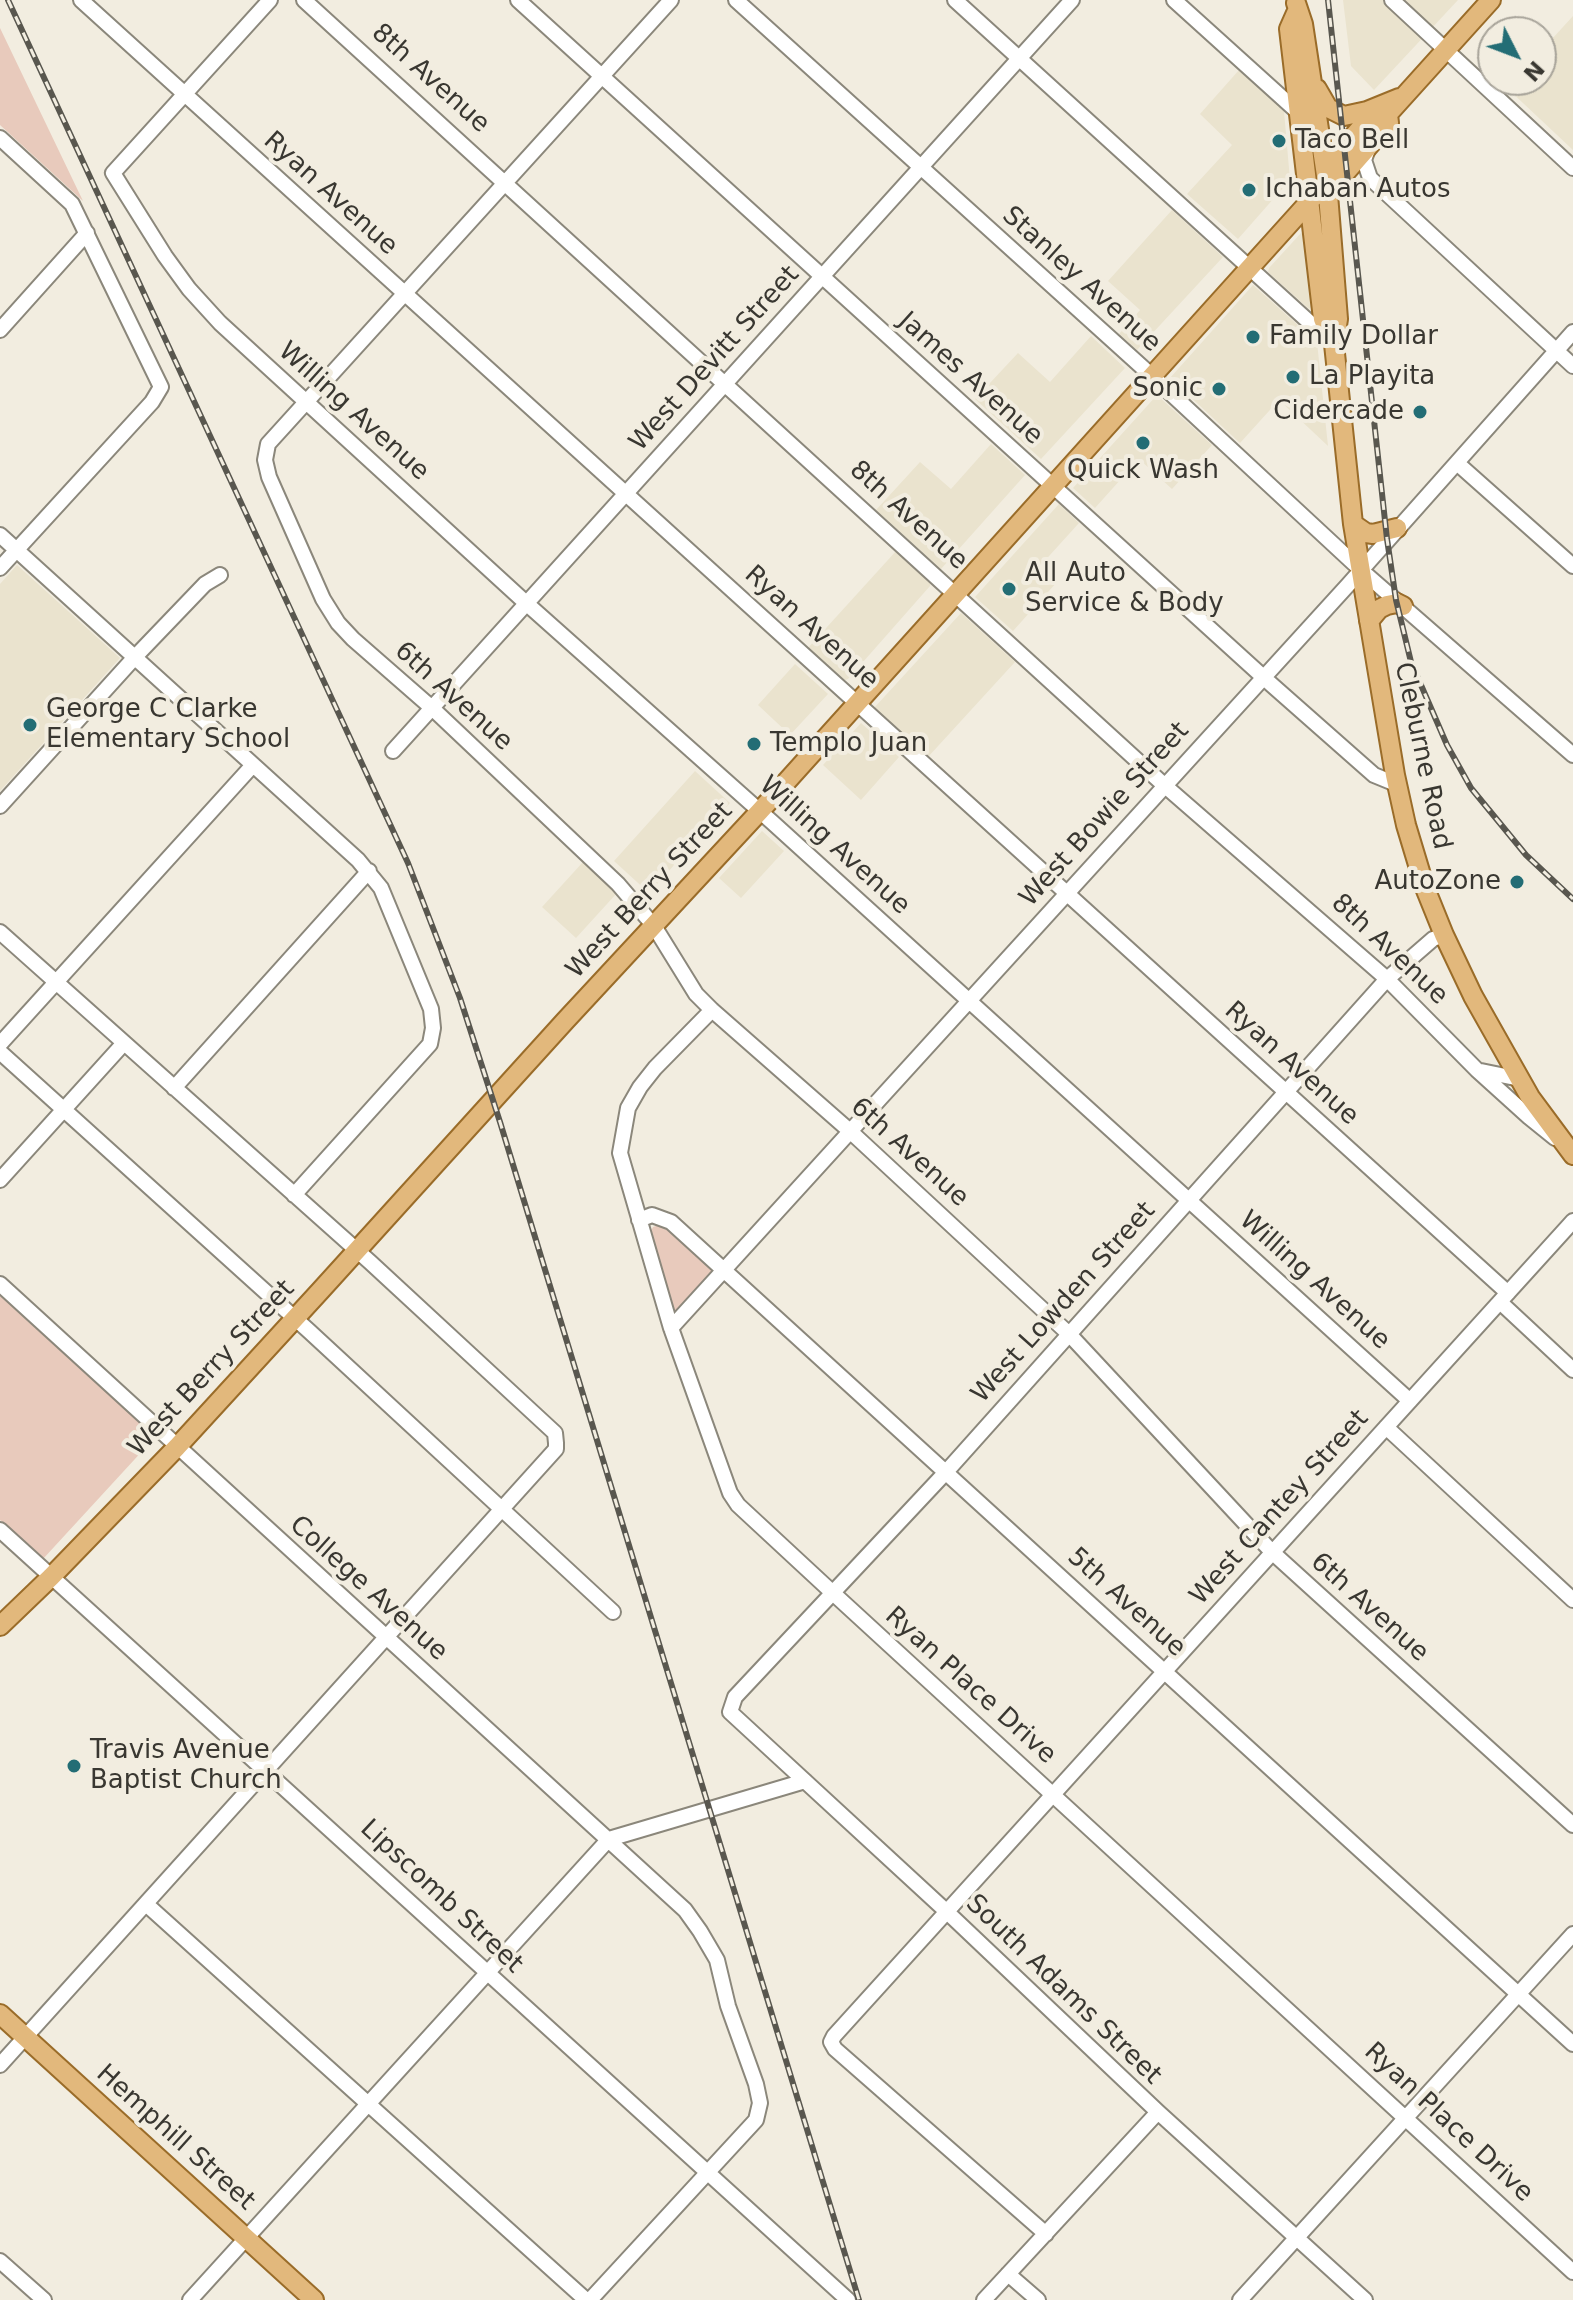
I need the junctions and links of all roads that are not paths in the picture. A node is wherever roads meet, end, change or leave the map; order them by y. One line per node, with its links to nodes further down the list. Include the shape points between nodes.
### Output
1 (81, 0): 17 (street, Ryan Avenue)
2 (270, 0): 17 (street)
3 (304, 0): 27 (street, 8th Avenue)
4 (518, 0): 16 (street, James Avenue)
5 (671, 0): 16 (street)
6 (736, 0): 23 (street, Stanley Avenue)
7 (955, 0): 14 (street)
8 (1072, 0): 14 (street, West Devitt Street)
9 (1174, 0): 19 (street)
10 (1392, 0): 13 (street)
11 (1491, 0): 13 (main road, West Berry Street)
12 (1297, 5): 15 (main road, Cleburne Road); 19 (main road, Cleburne Road, via 1289,29)
13 (1446, 50): 18 (main road, West Berry Street); 24 (street)
14 (1020, 58): 23 (street, West Devitt Street); 31 (street)
15 (1311, 74): 18 (main road, via 1322,101 1340,115); 28 (main road, Cleburne Road)
16 (602, 76): 27 (street); 32 (street, James Avenue)
17 (185, 94): 33 (street, Ryan Avenue); 41 (street, Willing Avenue, via 113,173 189,289)
18 (1405, 95): 20 (main road, West Berry Street)
19 (1299, 113): 29 (main road, Cleburne Road)
20 (1388, 114): 22 (main road, West Berry Street, via 1389,123); 28 (main road, West Berry Street, via 1374,113 1335,157)
21 (0, 138): 30 (street, via 72,204)
22 (1371, 144): 25 (main road, West Berry Street); 26 (street, via 1364,160)
23 (921, 167): 32 (street, West Devitt Street); 39 (street, Stanley Avenue)
24 (1573, 168)
25 (1345, 173): 26 (street); 28 (main road, West Berry Street)
26 (1370, 178): 37 (street)
27 (504, 182): 33 (street); 40 (street, 8th Avenue)
28 (1327, 182): 29 (main road, West Berry Street); 36 (main road, Cleburne Road, via 1338,319)
29 (1309, 202): 31 (main road, West Berry Street); 36 (main road, Cleburne Road, via 1323,319)
30 (87, 233): 34 (street); 48 (street, via 161,387)
31 (1251, 267): 36 (street); 39 (main road, West Berry Street)
32 (822, 276): 40 (street, West Devitt Street); 43 (street, James Avenue)
33 (405, 293): 41 (street); 44 (street, Ryan Avenue)
34 (0, 330)
35 (1573, 332): 37 (street, West Bowie Street)
36 (1334, 344): 45 (main road, Cleburne Road)
37 (1556, 351): 38 (street); 42 (street, West Bowie Street)
38 (1573, 366)
39 (1152, 376): 43 (main road, West Berry Street); 51 (street, Stanley Avenue)
40 (725, 384): 44 (street, West Devitt Street); 53 (street, 8th Avenue)
41 (306, 402): 54 (street, Willing Avenue); 60 (street, 6th Avenue, via 268,444 269,477 338,623)
42 (1457, 463): 46 (street, West Bowie Street); 49 (street)
43 (1053, 486): 53 (main road, West Berry Street); 58 (street, James Avenue)
44 (626, 493): 54 (street, West Devitt Street); 59 (street, Ryan Avenue)
45 (1353, 524): 46 (main road, via 1373,534); 51 (main road, Cleburne Road)
46 (1397, 528): 51 (street, West Bowie Street)
47 (0, 535): 48 (street)
48 (17, 550): 50 (street); 57 (street)
49 (1573, 566)
50 (0, 568)
51 (1361, 570): 55 (street, Stanley Avenue); 56 (main road, Cleburne Road); 58 (street, West Bowie Street)
52 (220, 575): 57 (street)
53 (955, 594): 59 (main road, West Berry Street); 65 (street, 8th Avenue)
54 (526, 603): 60 (street, West Devitt Street); 67 (street, Willing Avenue)
55 (1403, 606): 56 (main road, via 1387,605); 62 (street, Stanley Avenue)
56 (1369, 621): 64 (main road, Cleburne Road)
57 (135, 657): 63 (street); 66 (street)
58 (1264, 677): 64 (street, James Avenue, via 1374,775); 65 (street, West Bowie Street)
59 (858, 702): 67 (main road, West Berry Street); 69 (street, Ryan Avenue)
60 (432, 708): 61 (street, West Devitt Street); 70 (street, 6th Avenue, via 618,884)
61 (393, 751)
62 (1573, 755)
63 (253, 765): 68 (street); 74 (street)
64 (1396, 784): 72 (main road, Cleburne Road, via 1410,842)
65 (1164, 785): 69 (street, West Bowie Street); 73 (street, 8th Avenue)
66 (0, 806)
67 (760, 811): 70 (main road, West Berry Street); 75 (street, Willing Avenue)
68 (369, 871): 82 (street); 88 (street, via 431,1009 430,1044)
69 (1066, 892): 75 (street, West Bowie Street); 83 (street, Ryan Avenue)
70 (654, 926): 76 (street, 6th Avenue, via 696,994); 92 (main road, West Berry Street)
71 (0, 932): 74 (street)
72 (1444, 935): 73 (street, West Lowden Street); 81 (main road, Cleburne Road)
73 (1387, 979): 80 (street, 8th Avenue); 83 (street, West Lowden Street)
74 (57, 983): 77 (street); 78 (street)
75 (969, 1001): 85 (street, West Bowie Street); 89 (street, Willing Avenue)
76 (712, 1010): 85 (street, 6th Avenue); 90 (street, Ryan Place Drive, via 655,1068 628,1108 620,1153)
77 (124, 1043): 82 (street); 84 (street)
78 (0, 1044)
79 (0, 1052): 84 (street)
80 (1477, 1070): 81 (street); 86 (street, 8th Avenue)
81 (1520, 1079): 86 (main road, Cleburne Road)
82 (174, 1088): 88 (street)
83 (1286, 1092): 89 (street, West Lowden Street); 95 (street, Ryan Avenue)
84 (63, 1110): 87 (street); 96 (street)
85 (851, 1132): 93 (street, West Bowie Street); 98 (street, 6th Avenue)
86 (1568, 1149)
87 (0, 1180)
88 (294, 1195): 92 (street)
89 (1189, 1200): 98 (street, West Lowden Street); 100 (street, Willing Avenue)
90 (639, 1220): 93 (street, 5th Avenue, via 652,1215 671,1222); 97 (street, Ryan Place Drive)
91 (1573, 1221): 95 (street, West Cantey Street)
92 (357, 1251): 96 (main road, West Berry Street); 104 (street, via 555,1433 556,1449)
93 (725, 1271): 97 (street, West Bowie Street); 103 (street, 5th Avenue)
94 (0, 1284): 102 (street, College Avenue)
95 (1504, 1297): 99 (street, Ryan Avenue); 100 (street, West Cantey Street)
96 (295, 1318): 102 (main road, West Berry Street); 104 (street)
97 (671, 1328): 108 (street, Ryan Place Drive, via 730,1493)
98 (1069, 1334): 103 (street, West Lowden Street); 106 (street, 6th Avenue)
99 (1573, 1370)
100 (1410, 1401): 101 (street, West Cantey Street)
101 (1386, 1427): 106 (street, West Cantey Street); 109 (street)
102 (177, 1447): 107 (main road, West Berry Street); 112 (street, College Avenue)
103 (946, 1472): 108 (street, West Lowden Street); 113 (street, 5th Avenue)
104 (503, 1508): 110 (street); 112 (street)
105 (0, 1530): 107 (street, Lipscomb Street)
106 (1272, 1552): 113 (street, West Cantey Street); 118 (street, 6th Avenue)
107 (51, 1577): 111 (main road, West Berry Street); 115 (street, Lipscomb Street)
108 (834, 1594): 114 (street, West Lowden Street, via 735,1697); 117 (street, Ryan Place Drive)
109 (1573, 1600)
110 (613, 1612)
111 (0, 1626)
112 (386, 1638): 115 (street); 119 (street, College Avenue)
113 (1164, 1671): 117 (street, West Cantey Street); 124 (street, 5th Avenue)
114 (730, 1712): 116 (street, South Adams Street)
115 (267, 1769): 120 (street); 123 (street, Lipscomb Street)
116 (805, 1781): 119 (street); 121 (street, South Adams Street)
117 (1053, 1793): 121 (street, West Cantey Street); 131 (street, Ryan Place Drive)
118 (1573, 1825)
119 (609, 1839): 123 (street); 132 (street, College Avenue, via 685,1910 700,1931 717,1960 756,2084 756,2120)
120 (146, 1904): 126 (street); 129 (street)
121 (946, 1911): 130 (street, South Adams Street); 133 (street, West Cantey Street, via 831,2042)
122 (1573, 1934): 124 (street)
123 (488, 1973): 129 (street); 132 (street, Lipscomb Street)
124 (1518, 1994): 127 (street, 5th Avenue); 131 (street)
125 (0, 2014): 126 (main road, Hemphill Street)
126 (25, 2037): 128 (street); 135 (main road, Hemphill Street)
127 (1573, 2044)
128 (0, 2065)
129 (369, 2103): 135 (street); 142 (street)
130 (1158, 2112): 133 (street); 134 (street, South Adams Street)
131 (1407, 2117): 134 (street); 137 (street, Ryan Place Drive)
132 (707, 2170): 142 (street); 143 (street, Lipscomb Street)
133 (1046, 2234): 138 (street)
134 (1297, 2237): 146 (street); 147 (street, South Adams Street)
135 (246, 2238): 140 (street); 141 (main road, Hemphill Street)
136 (0, 2261): 139 (street)
137 (1573, 2272)
138 (1008, 2274): 144 (street); 145 (street)
139 (44, 2300)
140 (190, 2300)
141 (314, 2300)
142 (588, 2300)
143 (848, 2300)
144 (984, 2300)
145 (1038, 2300)
146 (1240, 2300)
147 (1365, 2300)

